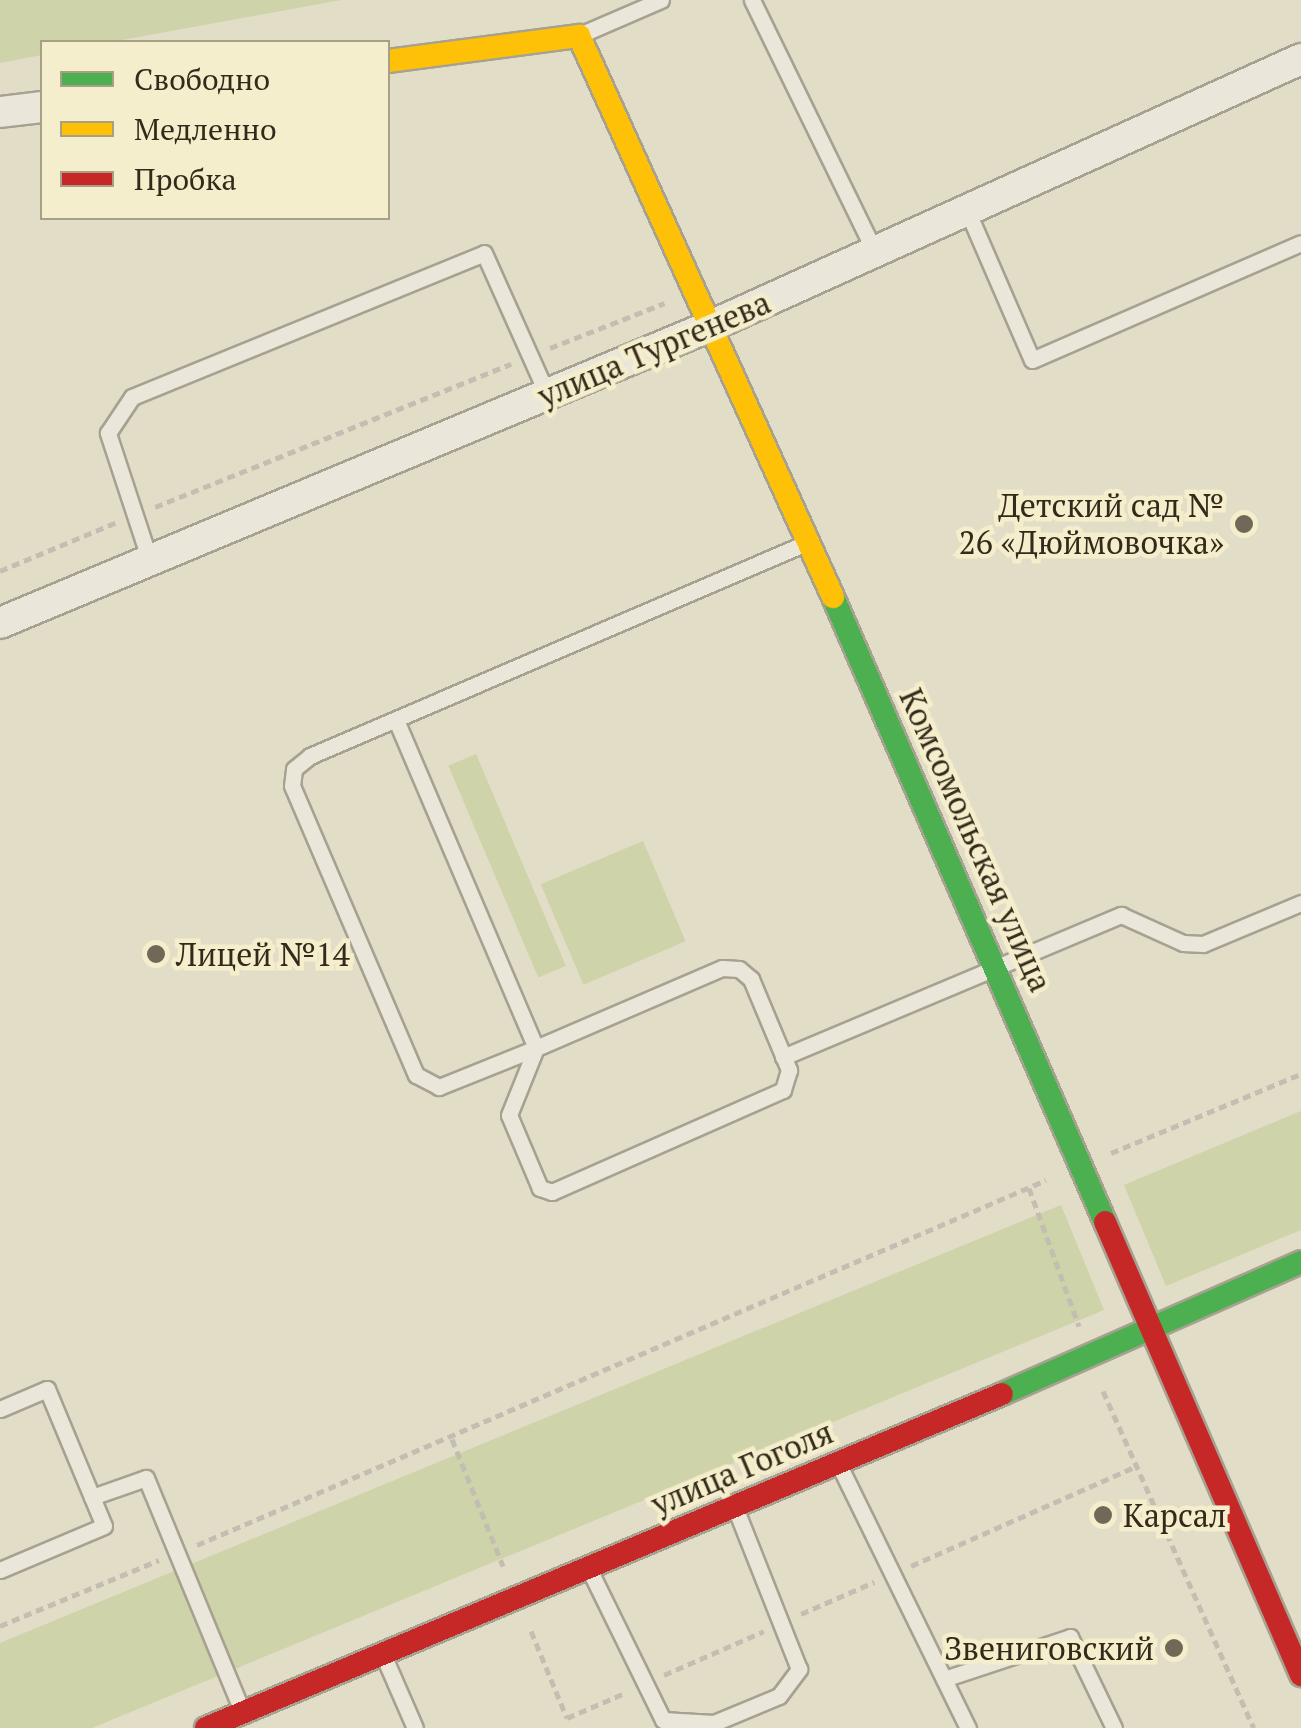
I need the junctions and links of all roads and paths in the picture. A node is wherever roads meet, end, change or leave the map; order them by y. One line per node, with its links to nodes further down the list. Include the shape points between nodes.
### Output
1 (662, 0): 3 (lane)
2 (752, 0): 10 (lane)
3 (578, 36): 5 (street); 11 (street, Комсомольская улица)
4 (1301, 58): 8 (street, улица Тургенева)
5 (390, 61)
6 (40, 106): 7 (street)
7 (0, 112)
8 (967, 210): 9 (lane, via 1032,360); 10 (street, улица Тургенева)
9 (1301, 243)
10 (875, 252): 12 (street, улица Тургенева)
11 (699, 290): 12 (street, Комсомольская улица); 13 (path)
12 (715, 324): 14 (street, улица Тургенева); 16 (street, Комсомольская улица)
13 (530, 356): 14 (lane); 15 (path); 15 (lane, via 484,253 132,397 108,432)
14 (547, 394): 17 (street, улица Тургенева)
15 (135, 515): 17 (lane); 18 (path)
16 (810, 541): 20 (lane); 22 (street, Комсомольская улица)
17 (150, 561): 19 (street, улица Тургенева)
18 (0, 571)
19 (0, 623)
20 (396, 720): 23 (lane); 23 (lane, via 299,762 292,786 416,1075 439,1087)
21 (1301, 903): 22 (lane, via 1203,944 1183,943 1121,915)
22 (996, 966): 24 (lane); 26 (street, Комсомольская улица)
23 (536, 1048): 24 (lane, via 731,966 751,980); 24 (lane, via 509,1114 537,1184 552,1192 779,1094 788,1080)
24 (783, 1057)
25 (1301, 1074): 26 (path)
26 (1082, 1165): 27 (path); 29 (street, Комсомольская улица)
27 (1029, 1188): 30 (path); 37 (path)
28 (1301, 1262): 29 (street, улица Гоголя)
29 (1156, 1330): 30 (street, улица Гоголя); 44 (street, Комсомольская улица)
30 (1090, 1357): 33 (street, улица Гоголя)
31 (1100, 1384): 34 (path)
32 (0, 1409): 35 (lane, via 47,1389)
33 (838, 1463): 36 (street, улица Гоголя); 40 (lane)
34 (1136, 1466): 40 (path); 53 (path)
35 (92, 1497): 37 (lane, via 146,1478); 39 (lane, via 104,1526)
36 (734, 1507): 38 (street, улица Гоголя); 41 (lane)
37 (176, 1553): 42 (path); 47 (lane)
38 (588, 1568): 43 (street, улица Гоголя); 46 (lane)
39 (0, 1570)
40 (894, 1573): 41 (path); 45 (lane)
41 (780, 1624): 46 (path); 46 (lane, via 799,1669 779,1696 714,1724 664,1720)
42 (0, 1626)
43 (383, 1654): 47 (street, улица Гоголя); 50 (lane)
44 (1301, 1675)
45 (944, 1679): 51 (lane); 52 (lane, via 1070,1637)
46 (647, 1683): 48 (path)
47 (242, 1712): 49 (street, улица Гоголя)
48 (567, 1718)
49 (206, 1728)
50 (416, 1728)
51 (968, 1728)
52 (1114, 1728)
53 (1254, 1728)

